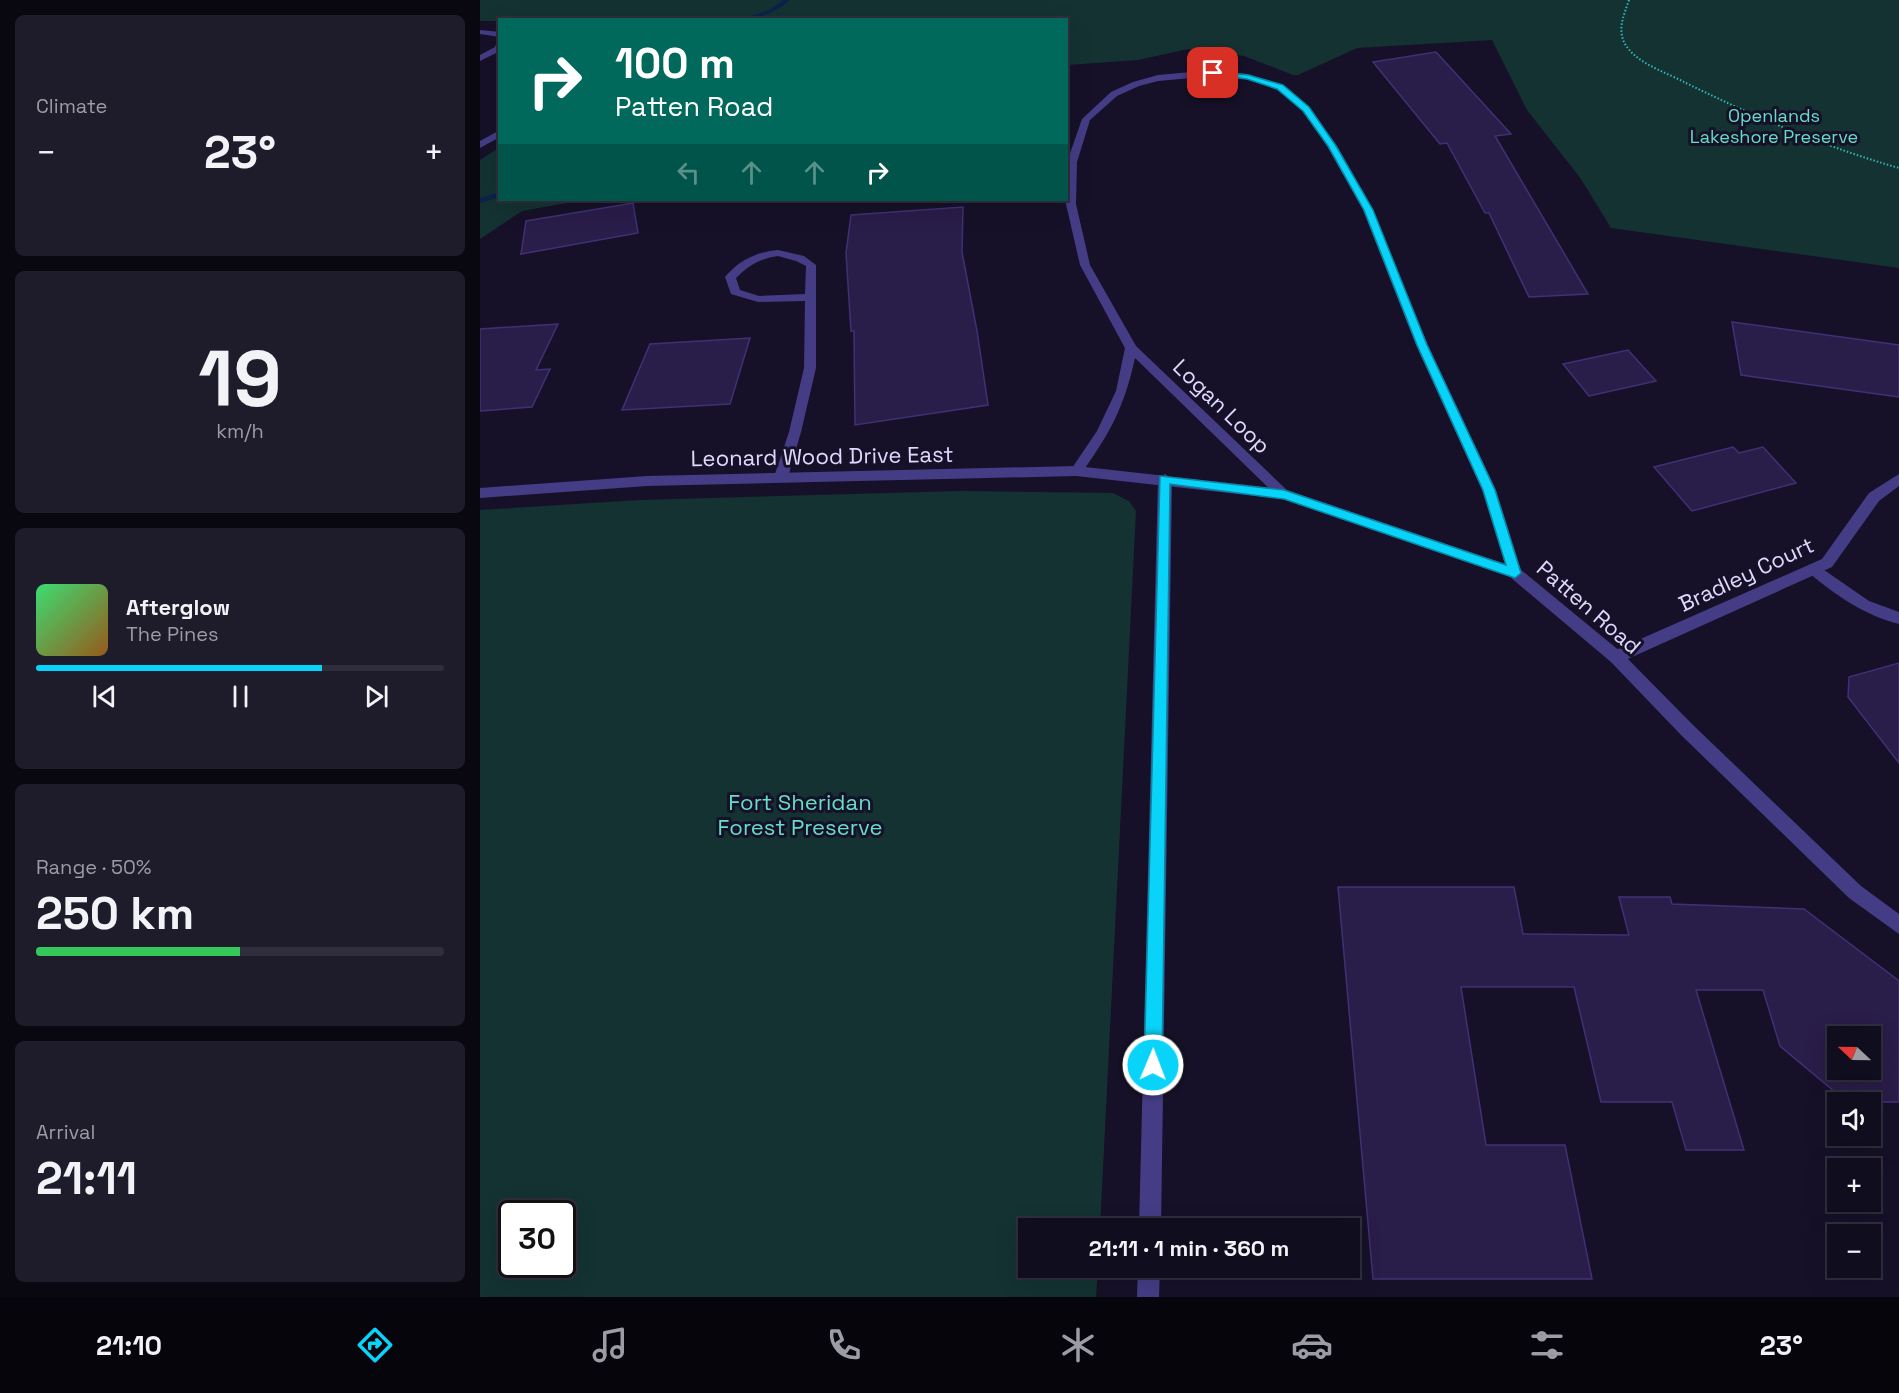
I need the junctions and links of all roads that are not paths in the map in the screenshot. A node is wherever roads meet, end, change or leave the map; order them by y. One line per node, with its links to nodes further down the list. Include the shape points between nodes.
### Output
1 (480, 32): 2 (street)
2 (498, 34)
3 (498, 48): 4 (street)
4 (480, 59)
5 (498, 134): 6 (street)
6 (480, 145)
7 (810, 297): 7 (street, via 811,265 798,256 773,253 745,261 730,277 735,292 758,299); 10 (street, via 810,368)
8 (1131, 348): 9 (street, via 1122,390 1103,433); 14 (street, Logan Loop); 16 (street, Logan Loop, via 1086,265 1071,204 1072,162 1086,119 1114,94 1158,78 1213,73 1248,77 1280,87 1306,109 1319,127 1368,210 1422,345 1489,490)
9 (1076, 471): 10 (street, Leonard Wood Drive East); 11 (street, Leonard Wood Drive East)
10 (781, 477): 13 (street, Leonard Wood Drive East, via 647,481)
11 (1165, 479): 14 (street, Patten Road); 20 (street)
12 (1899, 479): 15 (street, Bradley Court, via 1874,497 1827,563)
13 (480, 493)
14 (1284, 494): 16 (street, Patten Road)
15 (1814, 569): 17 (street, via 1851,599); 18 (street, Bradley Court)
16 (1515, 573): 18 (street, Patten Road)
17 (1899, 618)
18 (1616, 657): 19 (street, Patten Road, via 1855,892)
19 (1899, 925)
20 (1150, 1218)
21 (1149, 1278): 22 (street)
22 (1148, 1297)

